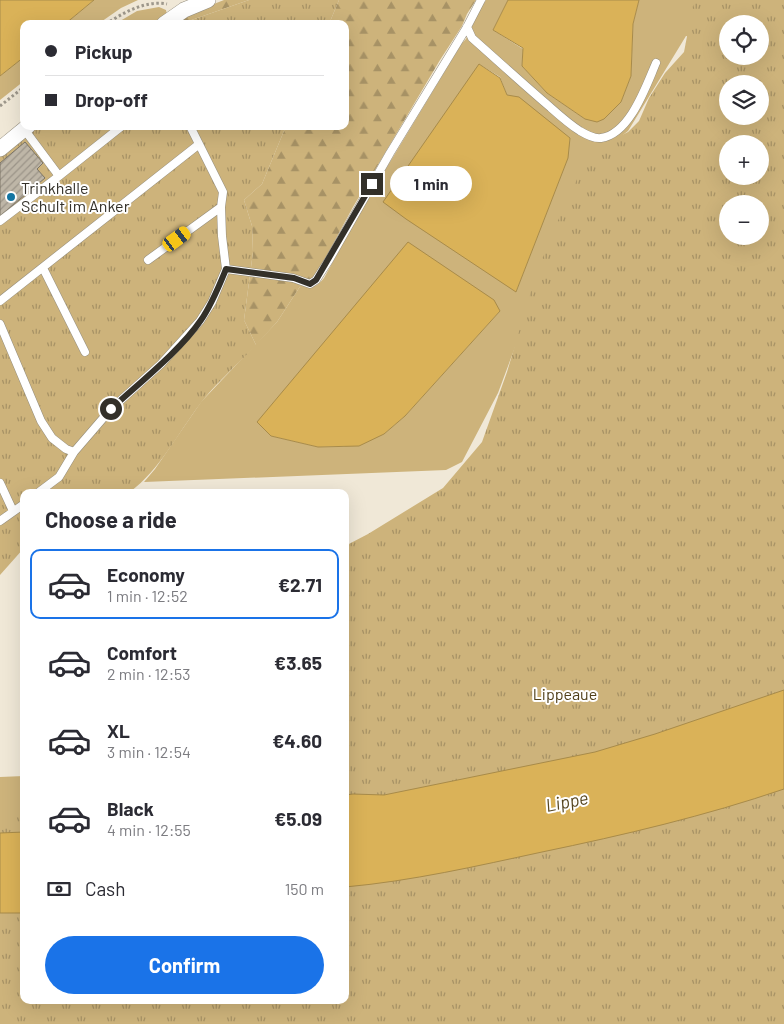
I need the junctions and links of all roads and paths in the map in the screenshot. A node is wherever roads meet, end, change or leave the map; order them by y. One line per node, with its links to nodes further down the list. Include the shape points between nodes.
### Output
1 (208, 0): 3 (street)
2 (480, 0): 6 (lane)
3 (184, 10): 4 (path, via 163,2 149,2); 5 (street)
4 (112, 20)
5 (170, 20)
6 (467, 27): 7 (lane, via 472,38 534,93 578,130 594,137 601,138 617,130 632,114); 21 (lane, via 316,280 310,284 294,278)
7 (656, 63)
8 (20, 90): 9 (path)
9 (0, 106)
10 (24, 130): 15 (street)
11 (27, 130): 16 (lane)
12 (117, 130): 16 (lane)
13 (192, 130): 14 (lane)
14 (198, 145): 17 (lane, via 223,192); 20 (lane)
15 (0, 149)
16 (58, 176): 18 (lane)
17 (222, 207): 19 (lane); 21 (lane)
18 (0, 221)
19 (148, 260)
20 (42, 268): 22 (lane); 24 (lane)
21 (226, 269): 25 (lane, via 200,322 161,364 111,409)
22 (0, 301)
23 (0, 324): 25 (lane, via 41,421 52,438)
24 (85, 352)
25 (74, 452): 27 (lane, via 59,476)
26 (0, 484): 29 (lane)
27 (43, 489)
28 (20, 507): 29 (lane)
29 (13, 512): 30 (lane)
30 (0, 521)

